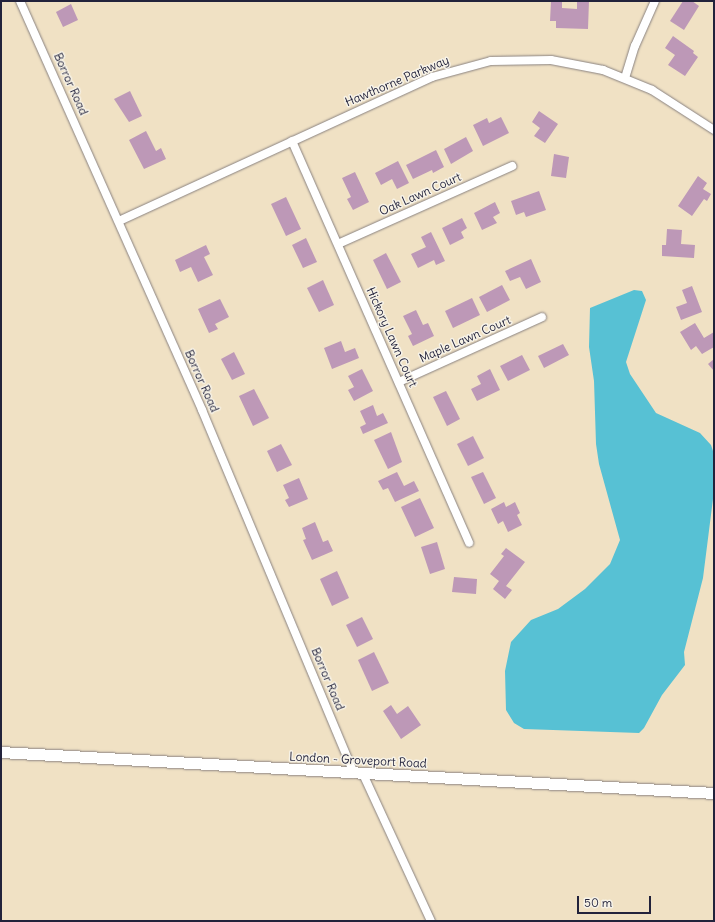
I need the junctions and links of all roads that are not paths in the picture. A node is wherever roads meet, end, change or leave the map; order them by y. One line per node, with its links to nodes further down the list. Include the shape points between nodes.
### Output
1 (20, 1): 7 (street, Borror Road)
2 (655, 1): 3 (street, via 635,46)
3 (625, 78): 4 (street, Hawthorne Parkway, via 652,90); 5 (street, Hawthorne Parkway, via 580,64 551,60 506,60 473,65 432,77)
4 (714, 130)
5 (292, 141): 7 (street, Hawthorne Parkway); 8 (street, Hickory Lawn Court)
6 (512, 166): 8 (street, Oak Lawn Court)
7 (119, 221): 13 (street, Borror Road)
8 (338, 244): 10 (street, Hickory Lawn Court)
9 (542, 317): 10 (street, Maple Lawn Court)
10 (399, 382): 11 (street, Hickory Lawn Court)
11 (469, 543)
12 (1, 752): 13 (main road, London - Groveport Road)
13 (359, 773): 14 (main road, London - Groveport Road); 15 (street, Borror Road)
14 (714, 793)
15 (431, 921)

